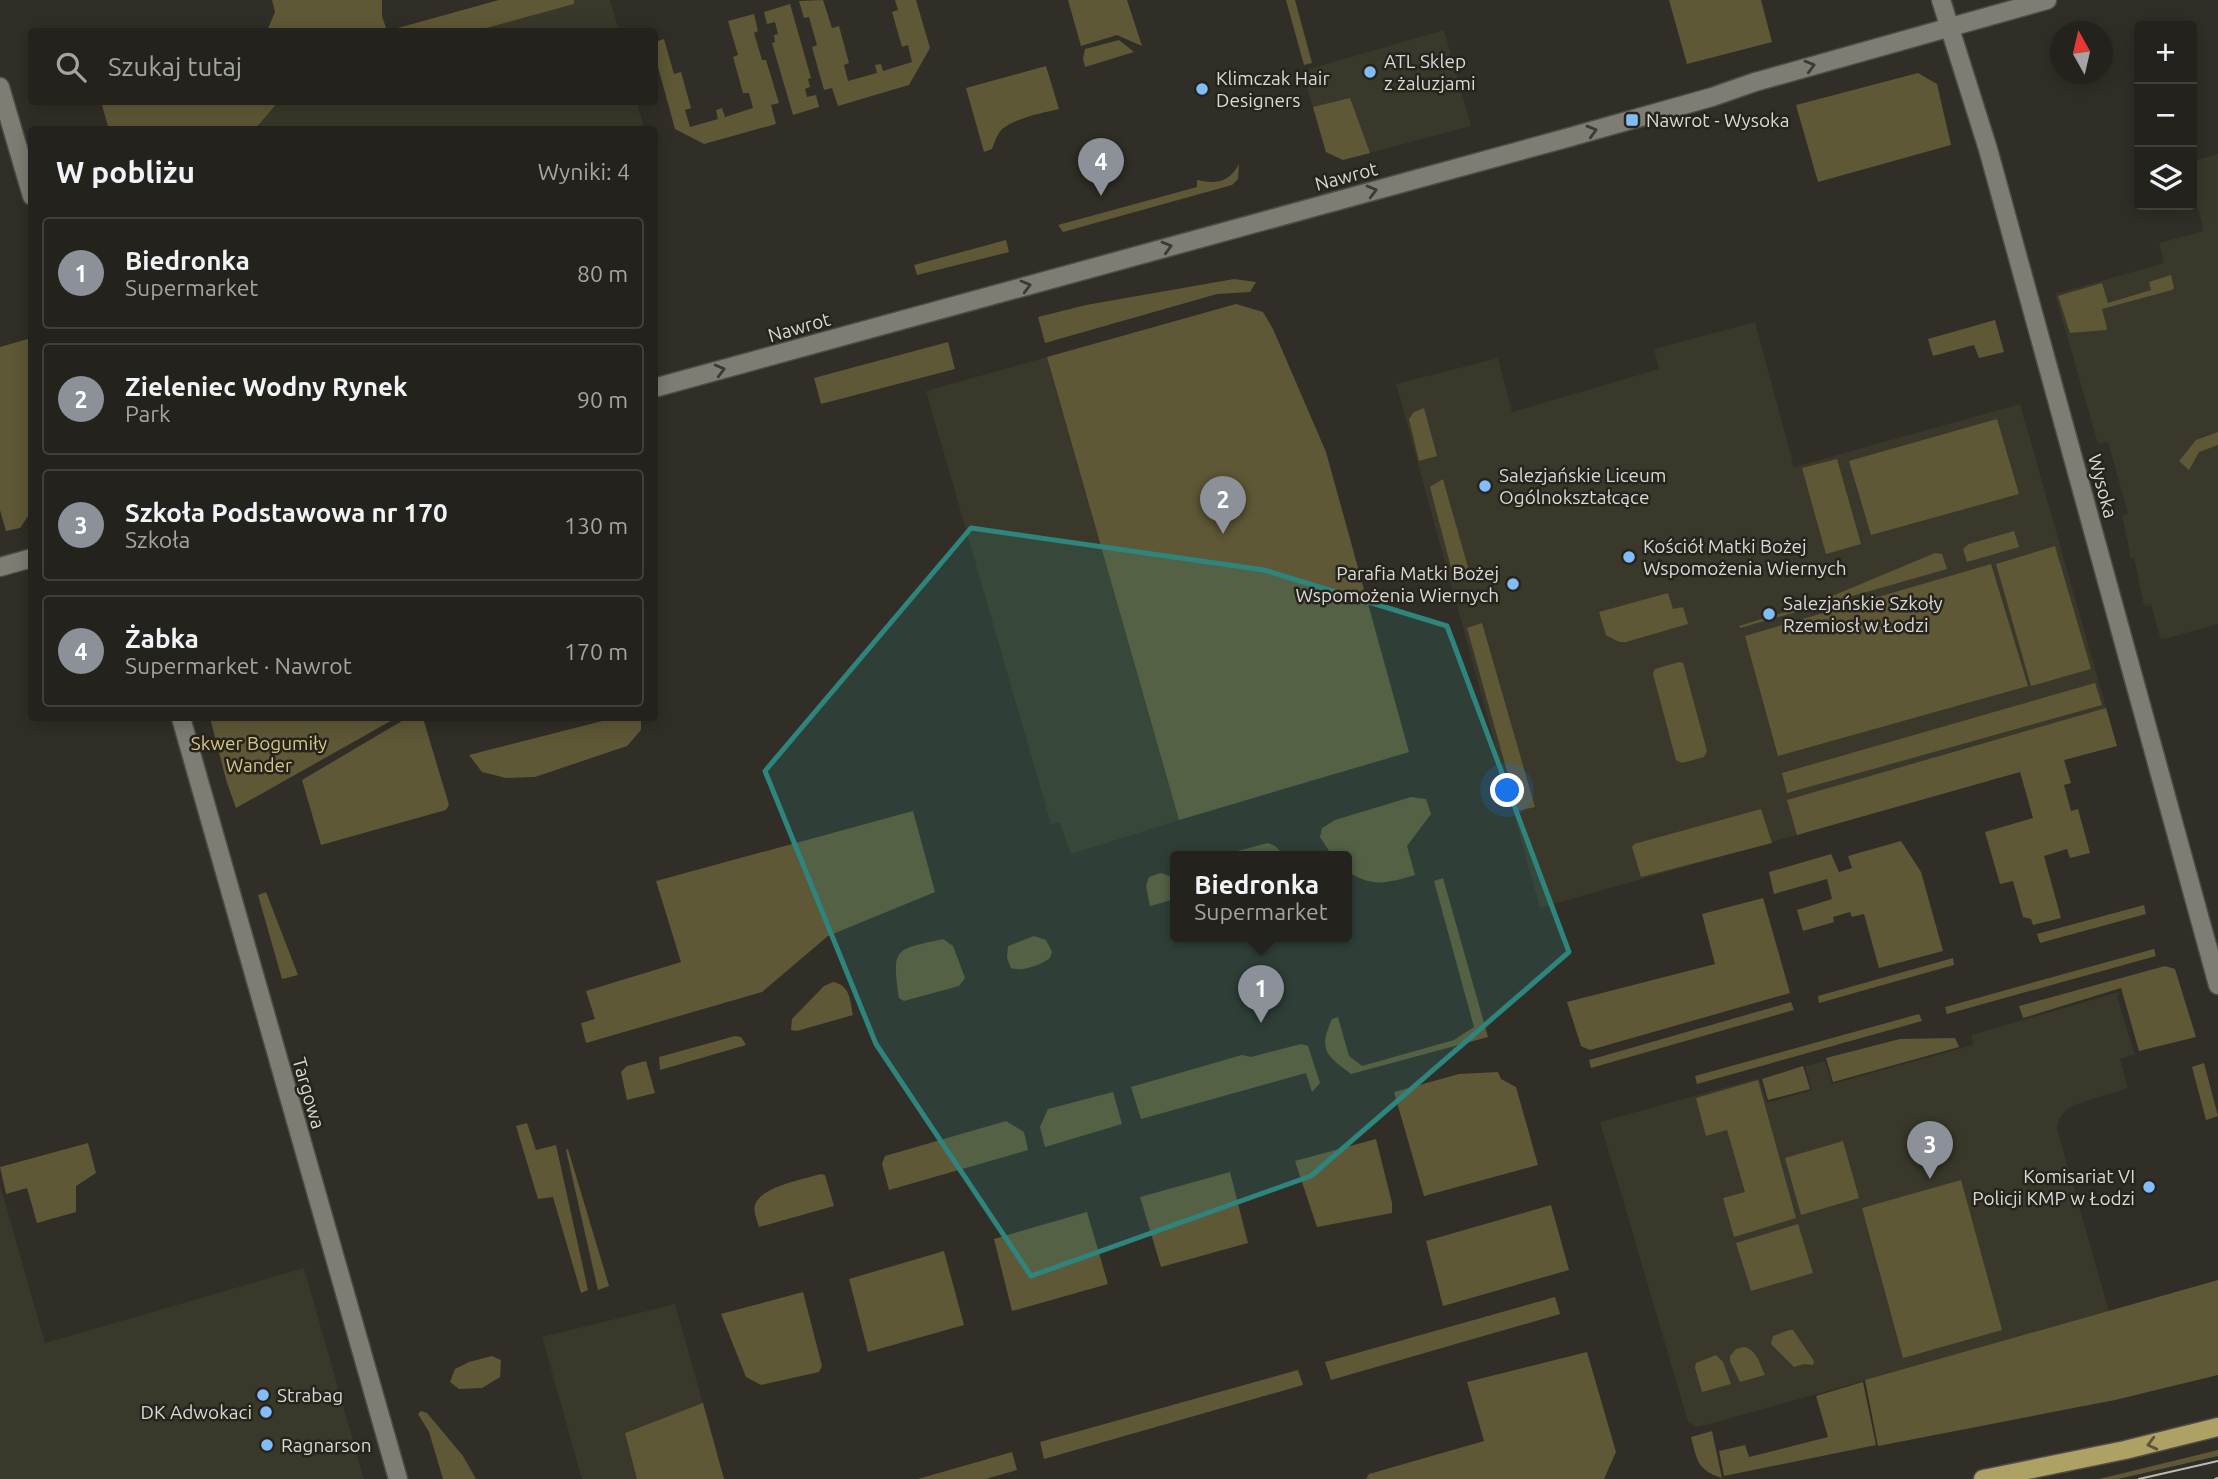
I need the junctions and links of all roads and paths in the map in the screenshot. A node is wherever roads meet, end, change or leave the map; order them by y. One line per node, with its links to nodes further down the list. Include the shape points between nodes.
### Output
1 (1941, 0): 3 (street, Wysoka)
2 (2047, 0): 3 (street, Nawrot)
3 (1949, 27): 6 (street, Nawrot, one-way to 3, via 1586,133); 10 (street, Wysoka, via 1984,137)
4 (0, 87): 5 (street)
5 (28, 182)
6 (658, 387)
7 (28, 559): 8 (street)
8 (0, 567)
9 (182, 721): 12 (street, Targowa)
10 (2218, 985)
11 (2218, 1427): 13 (main road, one-way to 13)
12 (398, 1479)
13 (1983, 1479)

